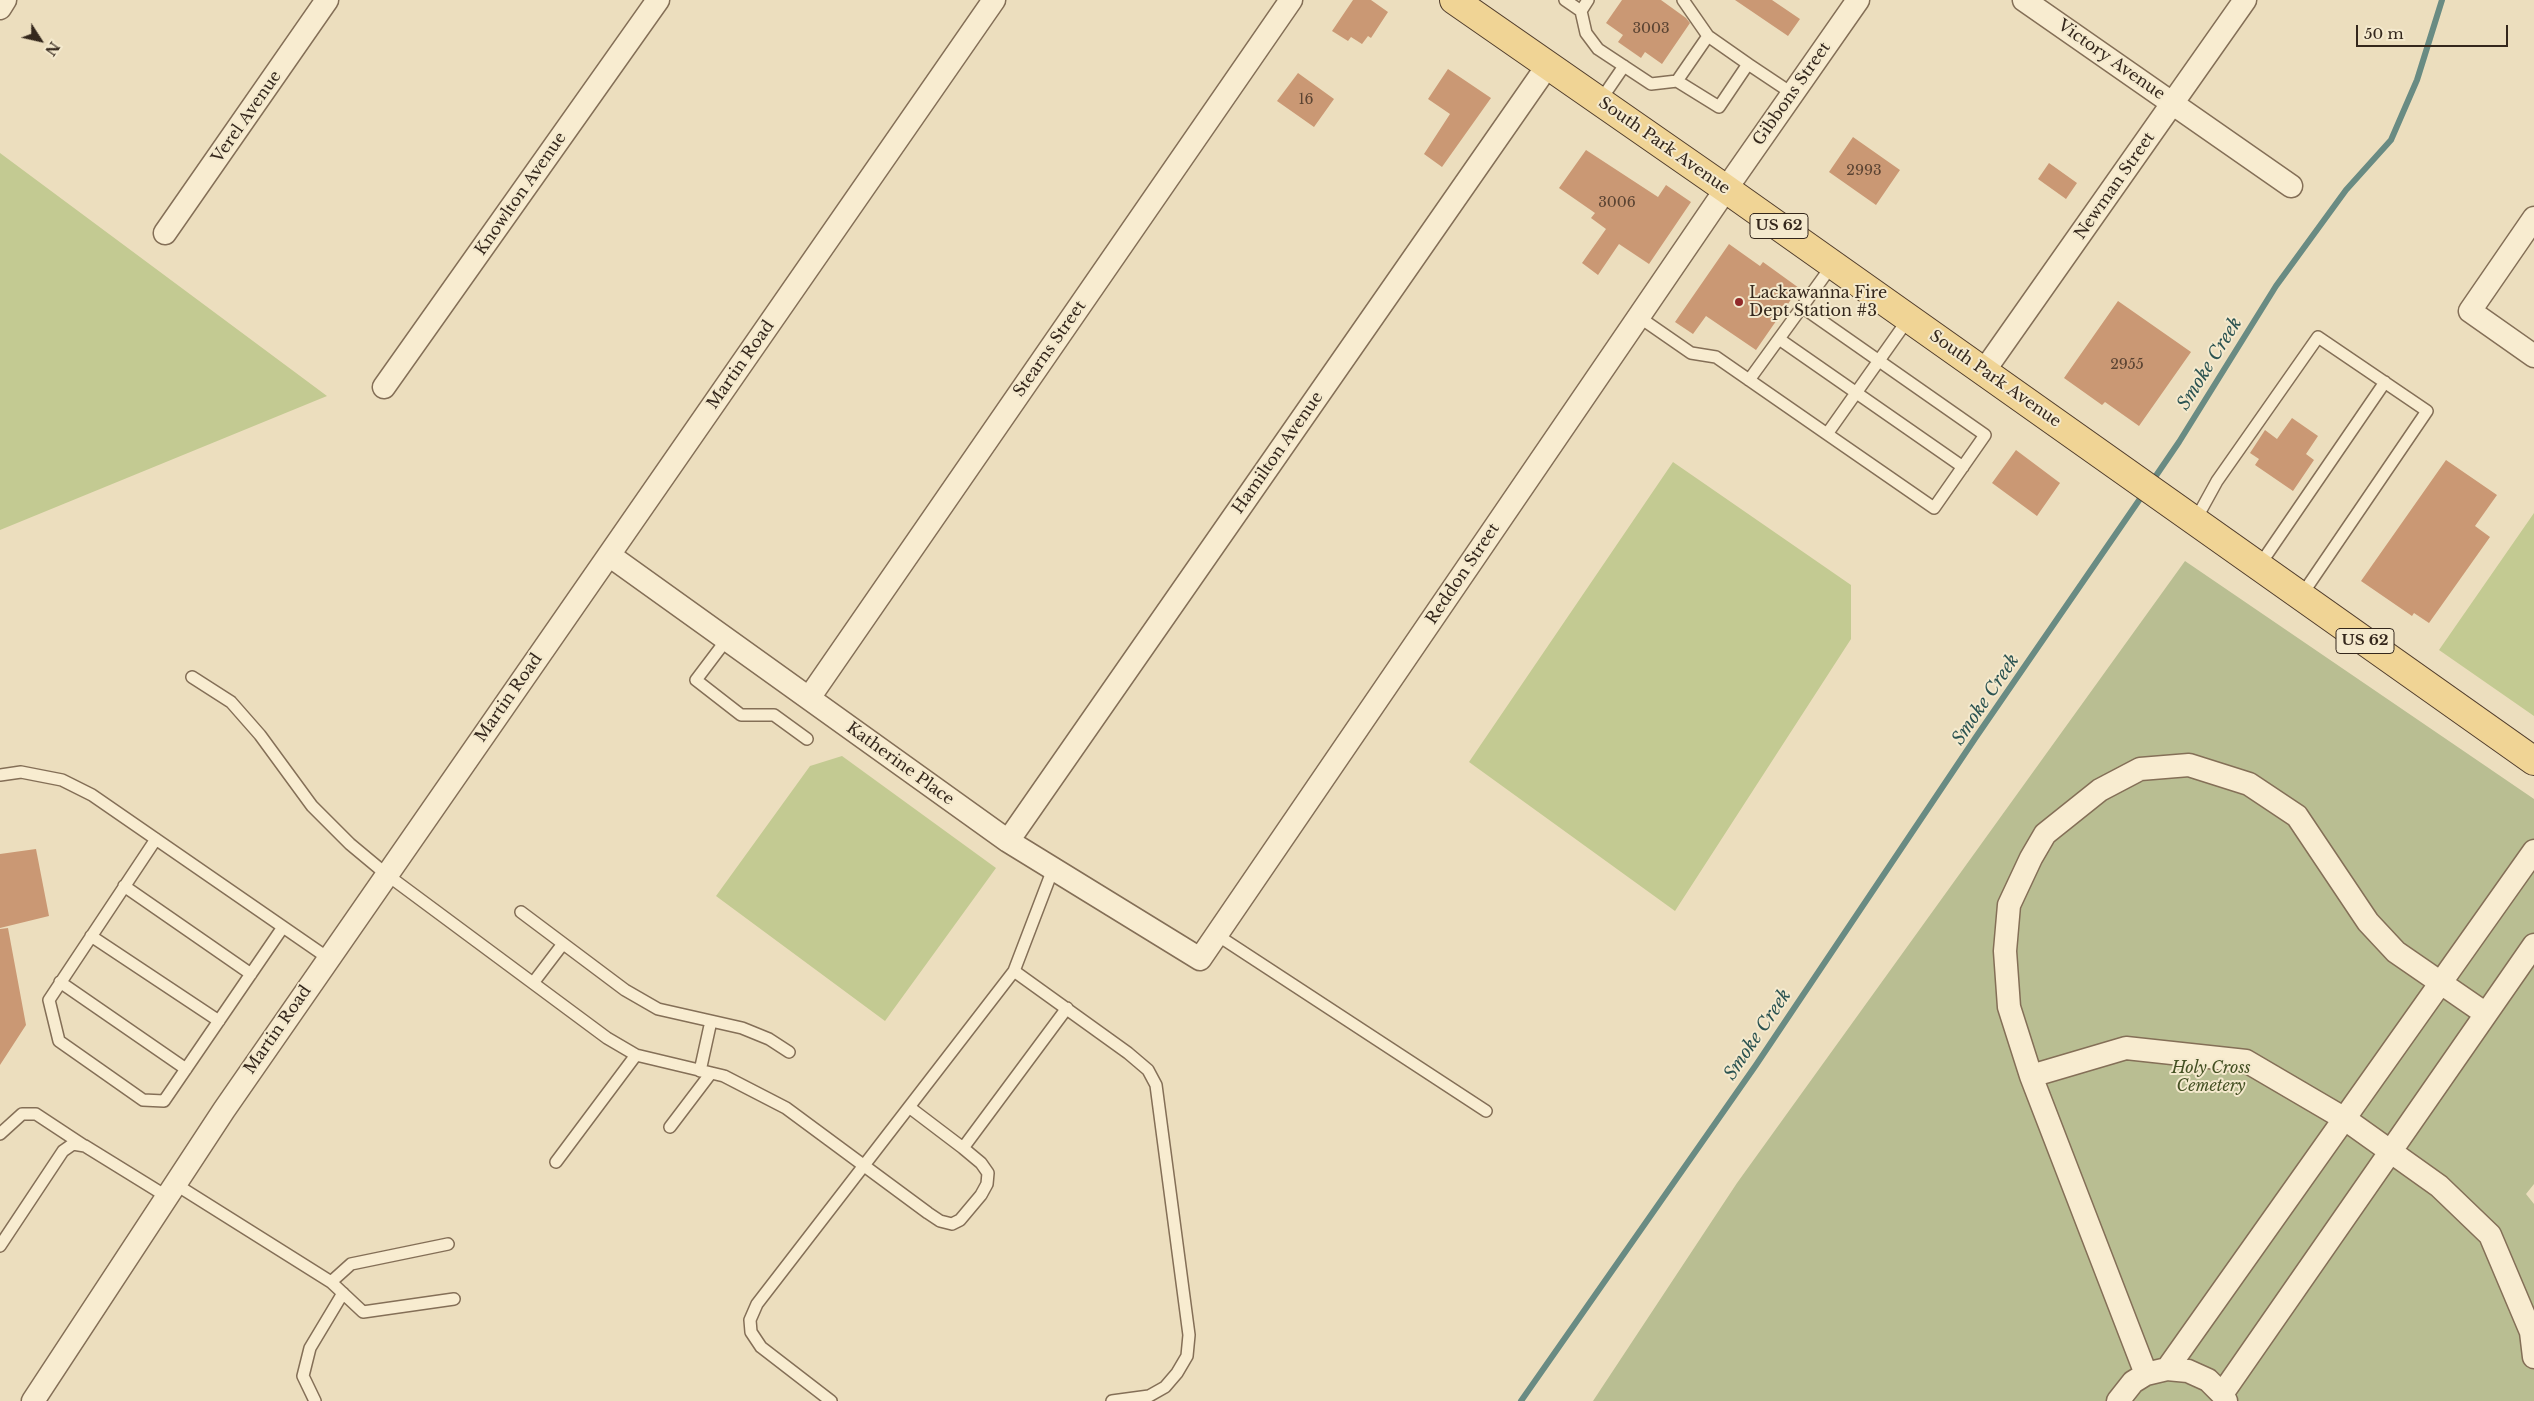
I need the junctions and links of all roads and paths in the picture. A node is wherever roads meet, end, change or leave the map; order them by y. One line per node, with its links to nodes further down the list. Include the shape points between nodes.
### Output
1 (5, 0): 13 (street)
2 (327, 0): 26 (street, Verel Avenue)
3 (658, 0): 37 (street, Knowlton Avenue)
4 (994, 0): 42 (street, Martin Road)
5 (1291, 0): 47 (street, Stearns Street)
6 (1565, 0): 14 (lane)
7 (1588, 0): 14 (lane)
8 (1684, 0): 15 (lane)
9 (1858, 0): 20 (street, Gibbons Street)
10 (2024, 0): 22 (street, Victory Avenue)
11 (2245, 0): 22 (street, Newman Street)
12 (1457, 1): 17 (main road, South Park Avenue / US 62)
13 (0, 8)
14 (1581, 11): 18 (lane, via 1586,33 1598,49)
15 (1708, 36): 16 (lane); 19 (lane)
16 (1748, 64): 19 (lane, via 1719,107); 20 (lane)
17 (1548, 65): 21 (main road, South Park Avenue / US 62); 52 (street, Hamilton Avenue)
18 (1624, 66): 19 (lane, via 1651,84); 21 (lane)
19 (1677, 81)
20 (1792, 94): 24 (street, Gibbons Street)
21 (1600, 101): 24 (main road, South Park Avenue / US 62)
22 (2172, 104): 23 (street, Victory Avenue); 34 (street, Newman Street)
23 (2291, 186)
24 (1726, 189): 27 (main road, South Park Avenue / US 62); 29 (street, Reddon Street)
25 (2534, 218): 32 (street, via 2470,311)
26 (165, 233)
27 (1832, 264): 28 (lane); 30 (main road, South Park Avenue / US 62)
28 (1802, 307): 31 (lane); 33 (lane)
29 (1639, 317): 35 (lane, via 1691,353 1716,357); 59 (street, Reddon Street)
30 (1909, 318): 33 (lane); 34 (main road, South Park Avenue / US 62)
31 (1778, 339): 35 (lane); 38 (lane)
32 (2534, 356)
33 (1879, 360): 38 (lane); 40 (lane, via 1985,435)
34 (1984, 371): 41 (main road, South Park Avenue / US 62)
35 (1749, 380): 39 (lane)
36 (2385, 382): 41 (lane, via 2318,337 2217,481); 43 (lane); 44 (lane, via 2426,411)
37 (384, 387)
38 (1857, 393): 39 (lane); 40 (lane)
39 (1828, 434): 40 (lane, via 1934,508)
40 (1963, 467)
41 (2195, 521): 43 (main road, South Park Avenue / US 62)
42 (610, 555): 45 (street, Katherine Place); 55 (street, Martin Road)
43 (2259, 566): 44 (main road, South Park Avenue / US 62)
44 (2301, 596): 49 (main road, South Park Avenue / US 62)
45 (727, 639): 47 (street, Katherine Place); 48 (lane, via 696,680 741,715 774,715)
46 (192, 677): 55 (lane, via 232,702 312,806)
47 (809, 698): 52 (street, Katherine Place)
48 (807, 739)
49 (2534, 760)
50 (0, 775): 51 (lane, via 21,772 62,780 92,795)
51 (156, 839): 56 (lane); 58 (lane)
52 (1008, 841): 54 (street, Katherine Place)
53 (2534, 851): 69 (street)
54 (1053, 868): 64 (street, Katherine Place); 65 (lane)
55 (386, 874): 63 (street, Martin Road); 68 (lane)
56 (124, 886): 60 (lane); 66 (lane)
57 (521, 912): 61 (lane)
58 (283, 927): 63 (lane); 66 (lane)
59 (1217, 935): 64 (street, Reddon Street); 80 (lane)
60 (91, 936): 67 (lane); 72 (lane)
61 (562, 945): 68 (lane); 73 (lane, via 658,1009)
62 (2534, 945): 71 (street)
63 (328, 958): 89 (street, Martin Road)
64 (1200, 959)
65 (1014, 971): 70 (lane); 79 (lane)
66 (251, 974): 72 (lane)
67 (60, 982): 76 (lane); 76 (lane, via 49,1000 59,1041 143,1100 164,1101)
68 (533, 983): 75 (lane, via 607,1038)
69 (2440, 984): 71 (street); 78 (street, via 2396,952 2368,922 2297,816 2248,784 2206,771 2189,766 2140,769 2100,790 2045,834 2030,858 2010,905 2005,951 2009,1006); 81 (street)
70 (1067, 1008): 85 (lane); 101 (lane, via 1148,1070 1156,1085 1189,1335 1187,1356 1165,1387 1149,1396)
71 (2486, 1014): 86 (street)
72 (219, 1021): 76 (lane)
73 (711, 1021): 74 (lane, via 742,1028); 77 (lane)
74 (789, 1052)
75 (636, 1055): 77 (lane); 87 (lane)
76 (186, 1069)
77 (705, 1072): 82 (lane); 88 (lane, via 724,1076 786,1108)
78 (2031, 1076): 81 (street, via 2126,1048 2246,1061); 96 (street)
79 (909, 1107): 85 (lane); 88 (lane)
80 (1486, 1111)
81 (2345, 1119): 86 (street); 96 (street)
82 (670, 1128)
83 (0, 1134): 84 (lane, via 22,1114 36,1114)
84 (85, 1146): 89 (lane); 91 (lane, via 73,1144 63,1151)
85 (963, 1148): 88 (lane, via 981,1163 988,1174 987,1184 960,1220 952,1224 940,1221)
86 (2391, 1150): 95 (street, via 2439,1186 2490,1235 2531,1332); 97 (street)
87 (556, 1162)
88 (864, 1165): 100 (lane, via 757,1304 750,1320 752,1332 761,1347)
89 (171, 1190): 92 (lane); 98 (street, Martin Road)
90 (448, 1244): 92 (lane, via 351,1264)
91 (0, 1246)
92 (331, 1282): 93 (lane)
93 (343, 1294): 94 (lane, via 362,1312); 99 (lane, via 310,1348 303,1376)
94 (454, 1300)
95 (2534, 1357)
96 (2156, 1372): 97 (street, via 2188,1371 2208,1380); 102 (street, via 2133,1382)
97 (2224, 1397)
98 (33, 1401)
99 (315, 1401)
100 (831, 1401)
101 (1112, 1401)
102 (2118, 1401)

